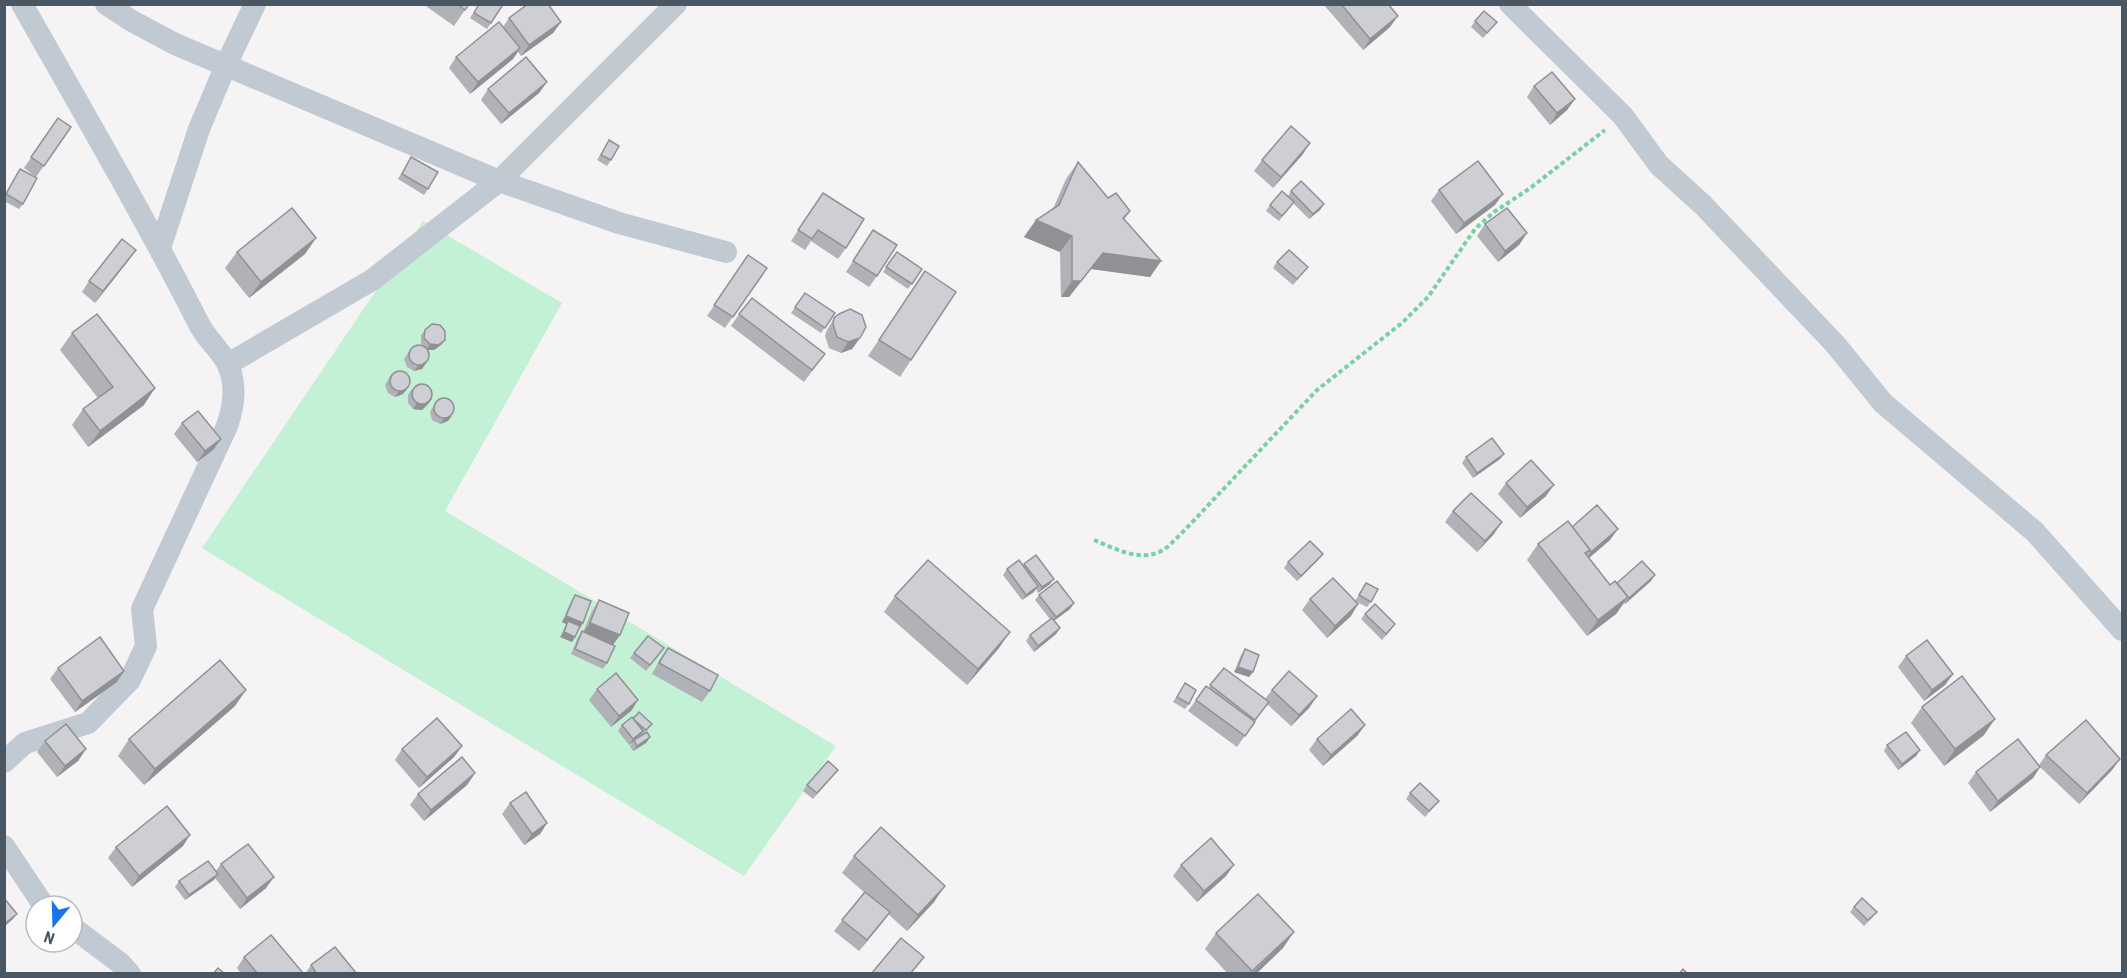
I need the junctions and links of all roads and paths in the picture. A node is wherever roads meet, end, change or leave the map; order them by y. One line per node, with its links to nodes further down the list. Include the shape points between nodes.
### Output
1 (22, 4): 9 (street)
2 (106, 4): 6 (street, via 175,44)
3 (255, 4): 6 (street)
4 (676, 4): 8 (street)
5 (1510, 4): 7 (street)
6 (226, 65): 8 (street); 9 (street, via 199,129)
7 (1623, 116): 12 (path, via 1475,229 1428,297 1402,323 1317,390 1163,550 1146,556 1126,553); 13 (street, via 1659,165 1703,205 1835,344 1883,403 2035,532)
8 (499, 181): 10 (street, via 619,223); 11 (street, via 372,280)
9 (160, 248): 11 (street, via 203,333)
10 (726, 252)
11 (228, 364): 14 (street, via 234,406 142,609 146,646 130,680 88,723 25,743)
12 (1094, 540)
13 (2122, 630)
14 (4, 762)
15 (4, 846): 16 (street)
16 (36, 894)
17 (84, 936): 18 (street)
18 (130, 974)

